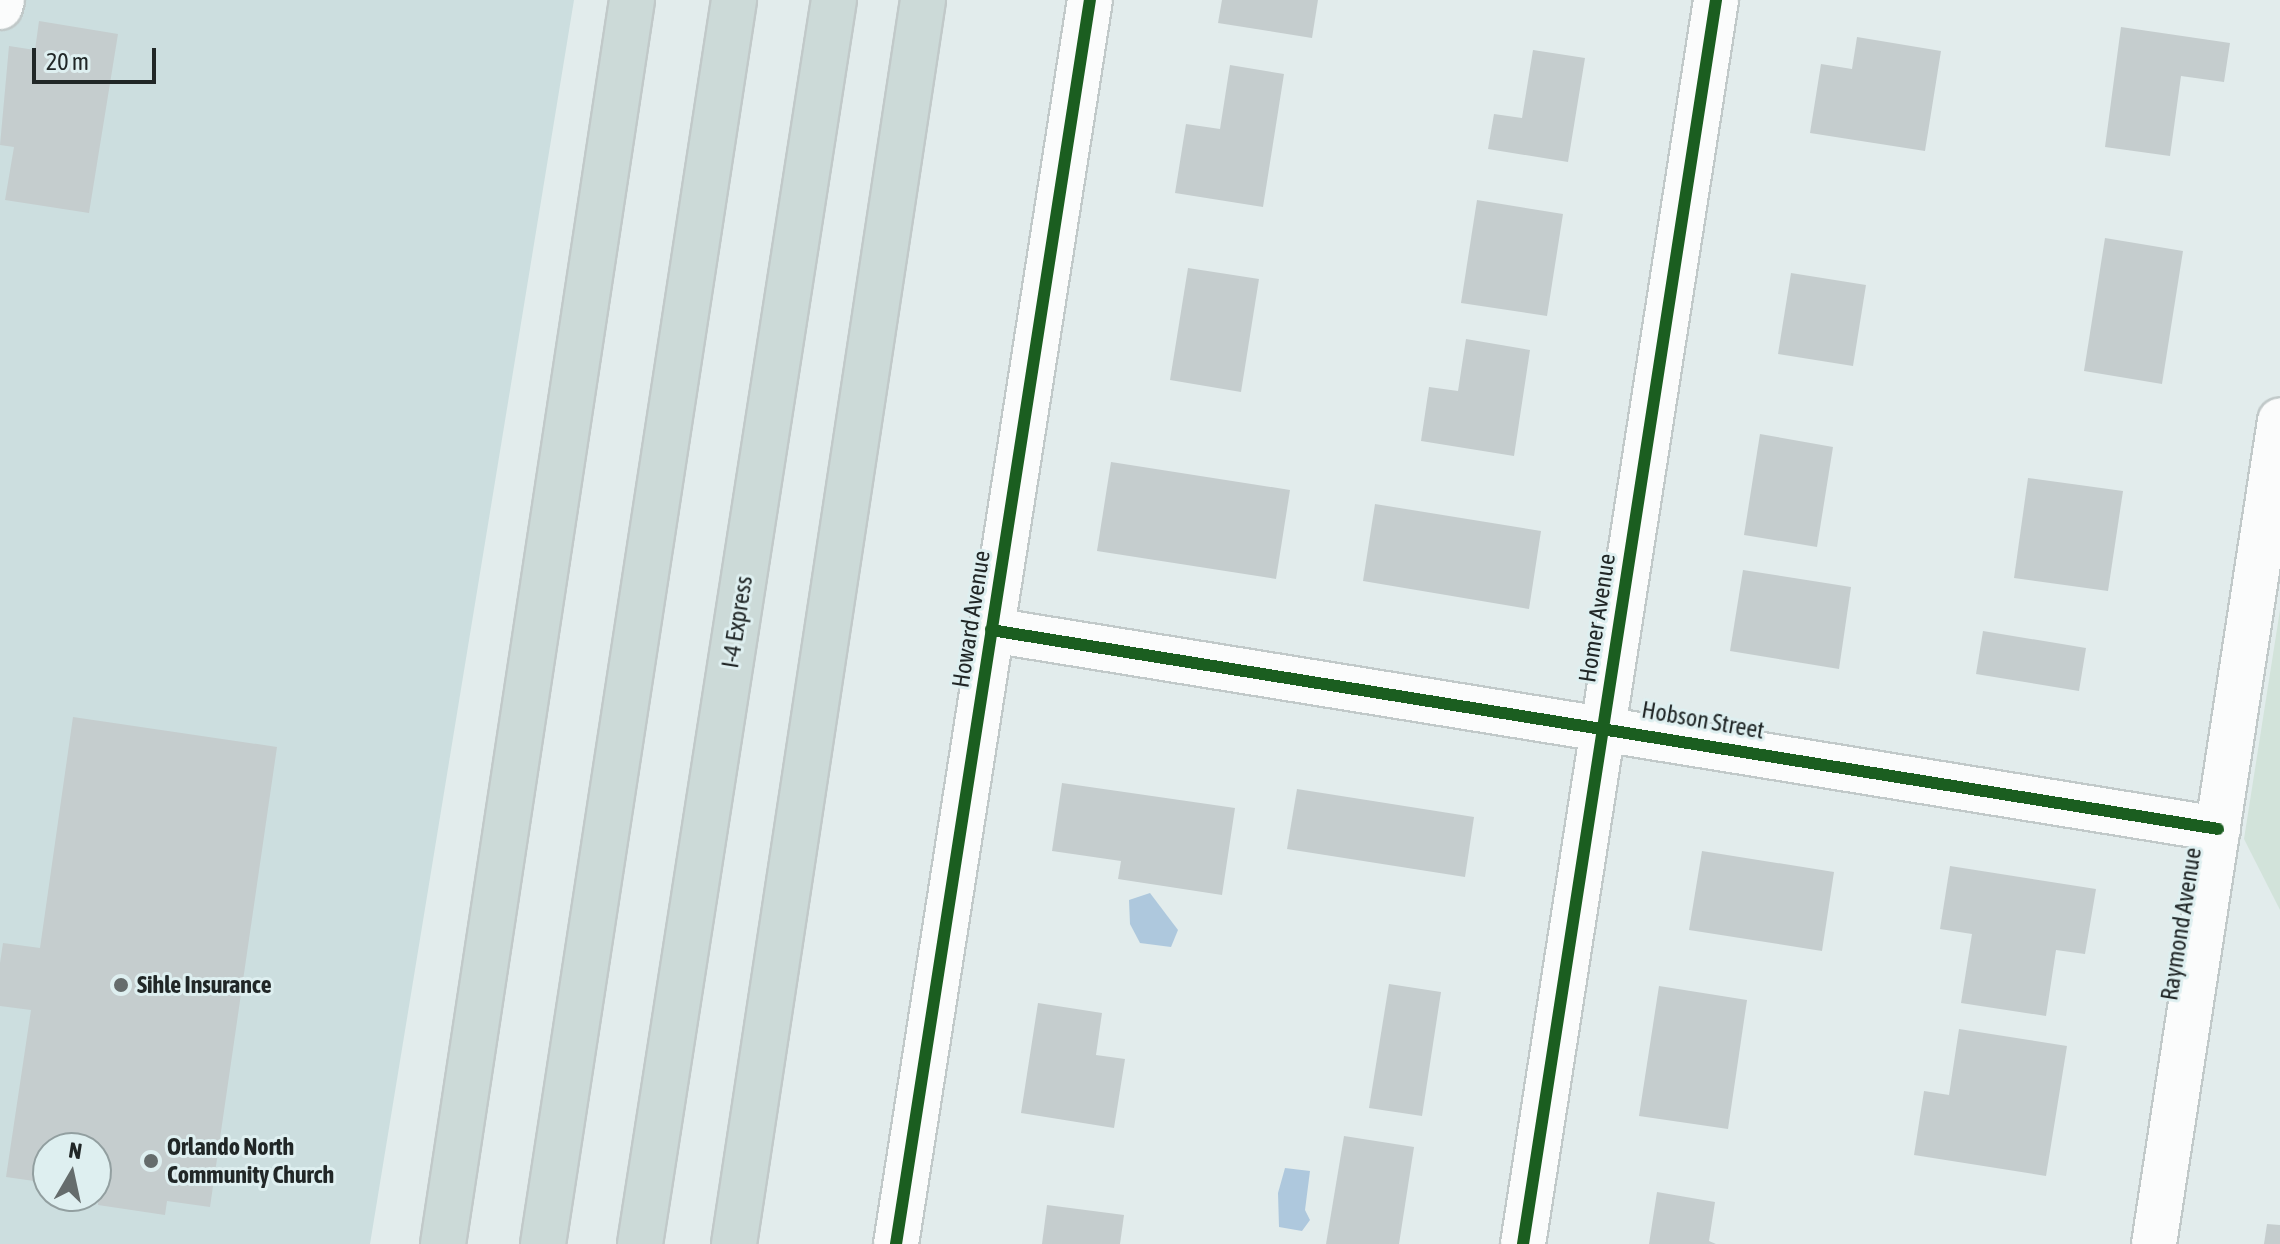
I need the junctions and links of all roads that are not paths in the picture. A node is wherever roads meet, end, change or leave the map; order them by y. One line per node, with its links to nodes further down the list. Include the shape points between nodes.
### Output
1 (2, 0): 8 (street)
2 (632, 0): 13 (highway)
3 (734, 0): 14 (highway)
4 (834, 0): 15 (highway, I-4 Express)
5 (923, 0): 16 (highway)
6 (1090, 0): 10 (street, Howard Avenue)
7 (1716, 0): 11 (street, Homer Avenue)
8 (0, 7)
9 (2280, 421): 12 (street, Raymond Avenue)
10 (991, 630): 11 (street, Hobson Street); 17 (street, Howard Avenue)
11 (1602, 725): 12 (street, Hobson Street); 18 (street, Homer Avenue)
12 (2218, 829): 19 (street, Raymond Avenue)
13 (443, 1244)
14 (543, 1244)
15 (640, 1244)
16 (734, 1244)
17 (896, 1244)
18 (1523, 1244)
19 (2154, 1244)

